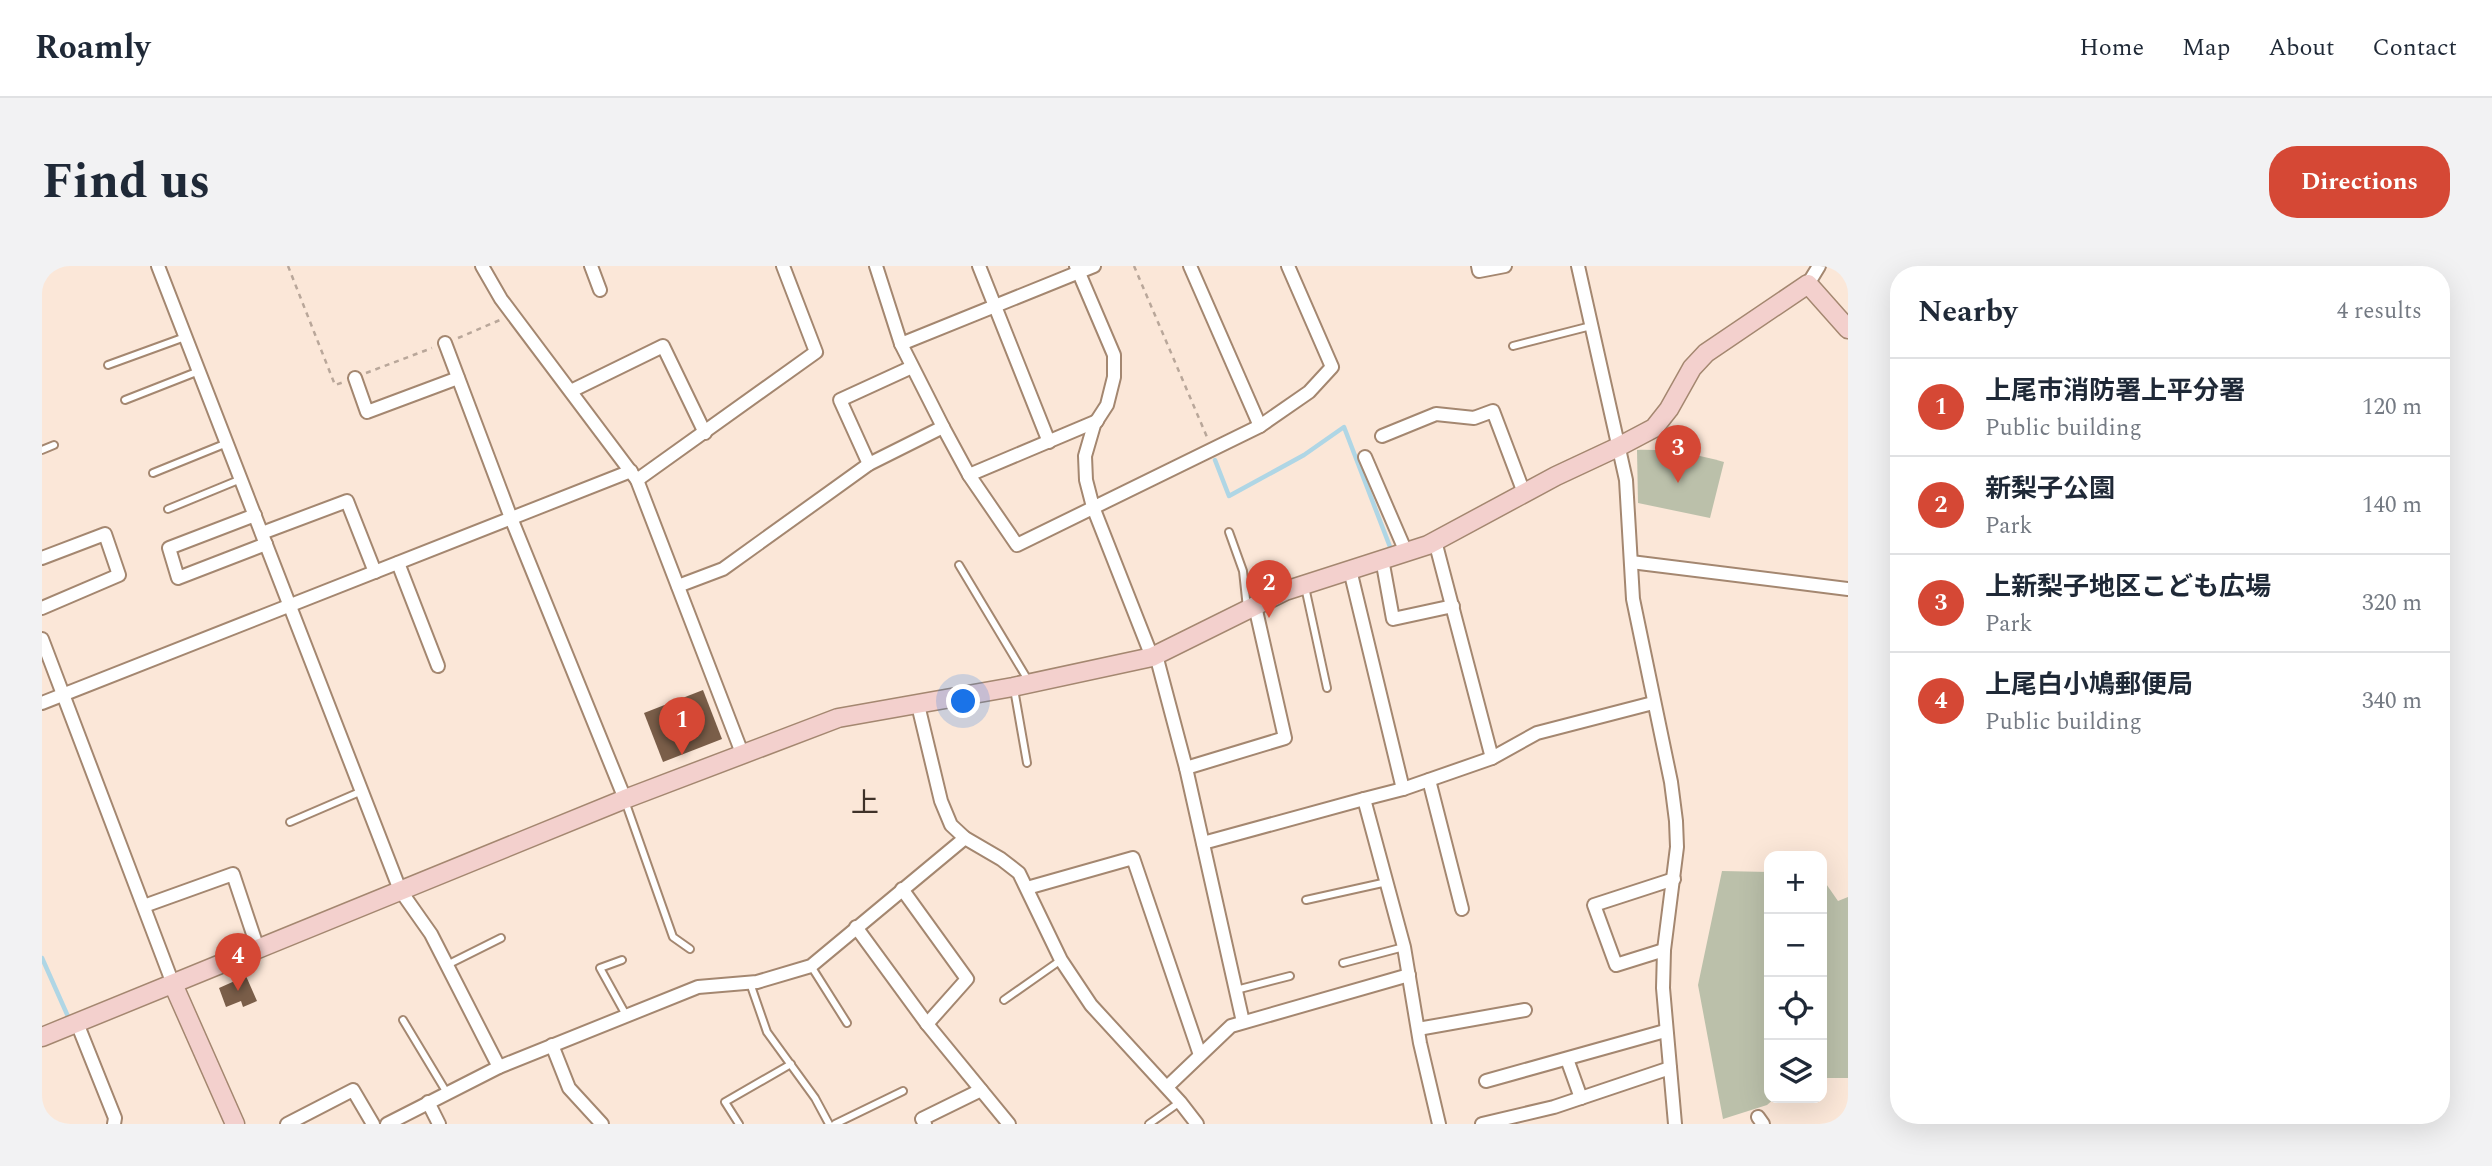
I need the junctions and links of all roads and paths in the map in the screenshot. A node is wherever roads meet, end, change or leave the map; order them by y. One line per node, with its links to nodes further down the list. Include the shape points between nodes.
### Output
1 (158, 266): 23 (street)
2 (288, 266): 30 (path, via 335,385)
3 (482, 266): 20 (street)
4 (591, 266): 18 (street)
5 (783, 266): 37 (street, via 816,352)
6 (876, 266): 25 (street)
7 (979, 266): 19 (street)
8 (1094, 266): 16 (street)
9 (1134, 266): 43 (path)
10 (1190, 266): 35 (street)
11 (1288, 266): 35 (street, via 1332,368 1309,392)
12 (1478, 266): 13 (street, via 1479,271)
13 (1505, 266)
14 (1578, 266): 21 (street)
15 (1819, 266): 17 (street)
16 (1078, 269): 19 (street); 34 (street, via 1115,355 1107,405)
17 (1808, 284): 22 (street); 42 (street, via 1706,354 1654,428)
18 (600, 290)
19 (996, 307): 25 (street); 39 (street)
20 (513, 315): 24 (path); 32 (street)
21 (1591, 326): 26 (lane); 42 (street)
22 (1848, 329)
23 (186, 337): 27 (lane); 29 (street)
24 (445, 343): 30 (path); 31 (street)
25 (901, 344): 28 (street)
26 (1513, 346)
27 (108, 365)
28 (912, 366): 36 (street); 46 (street, via 840,400)
29 (199, 371): 33 (lane); 40 (street)
30 (355, 378): 31 (street, via 367,412)
31 (458, 378): 55 (street)
32 (571, 391): 37 (street, via 663,346); 48 (street)
33 (125, 400)
34 (1097, 421): 39 (street); 52 (street, via 1085,456)
35 (1260, 426): 43 (street)
36 (943, 427): 46 (street); 49 (street)
37 (705, 433): 48 (street)
38 (1382, 436): 51 (street, via 1436,414 1474,418 1493,411)
39 (1049, 442): 49 (street)
40 (227, 443): 47 (lane); 50 (street)
41 (54, 446): 44 (lane)
42 (1618, 447): 51 (street); 62 (street, via 1626,480)
43 (1213, 449): 52 (street)
44 (42, 450)
45 (1365, 457): 59 (street)
46 (869, 464): 68 (street, via 723,569)
47 (153, 473)
48 (634, 475): 55 (street); 68 (street)
49 (969, 475): 52 (street, via 1017,545)
50 (240, 479): 53 (lane); 54 (street)
51 (1524, 493): 58 (street)
52 (1093, 508): 75 (street)
53 (168, 509)
54 (255, 515): 57 (street); 57 (street, via 169,548 178,578)
55 (511, 518): 63 (street); 90 (street)
56 (1229, 532): 73 (lane)
57 (264, 538): 66 (street, via 346,501); 70 (street)
58 (1435, 541): 59 (street); 71 (street)
59 (1405, 552): 61 (street)
60 (42, 558): 72 (street, via 105,534 120,575)
61 (1382, 559): 65 (street); 71 (street, via 1393,620)
62 (1630, 562): 69 (street); 81 (street)
63 (398, 563): 66 (street); 76 (street)
64 (959, 565): 77 (lane)
65 (1350, 570): 67 (street); 88 (street)
66 (374, 572): 70 (street)
67 (1304, 585): 73 (street); 78 (lane)
68 (678, 586): 83 (street)
69 (1848, 589)
70 (290, 606): 79 (street); 89 (street)
71 (1454, 606): 84 (street)
72 (42, 608)
73 (1251, 608): 75 (street); 86 (street, via 1285,738)
74 (42, 639): 79 (street)
75 (1154, 656): 77 (street); 86 (street)
76 (438, 666)
77 (1022, 685): 82 (street); 85 (lane)
78 (1327, 688)
79 (65, 694): 80 (street); 101 (street)
80 (42, 703)
81 (1653, 703): 84 (street, via 1537,733); 95 (street, via 1676,821)
82 (918, 705): 83 (street, via 838,718); 93 (street, via 941,801 951,825)
83 (743, 753): 90 (street)
84 (1492, 758): 87 (street)
85 (1027, 763)
86 (1186, 768): 94 (street)
87 (1429, 780): 88 (street); 102 (street)
88 (1403, 789): 91 (street)
89 (362, 792): 92 (lane); 99 (street)
90 (625, 799): 99 (street); 107 (lane, via 673,937)
91 (1364, 799): 94 (street); 96 (street)
92 (290, 822)
93 (965, 838): 97 (street, via 1019,873); 98 (street)
94 (1203, 843): 118 (street)
95 (1674, 879): 108 (street); 108 (street, via 1594,905 1616,965)
96 (1387, 882): 100 (lane); 105 (street)
97 (1027, 888): 110 (street); 131 (street, via 1133,858)
98 (902, 889): 103 (street); 126 (street, via 967,979)
99 (400, 890): 106 (street); 112 (street)
100 (1306, 901)
101 (144, 906): 106 (street, via 233,874); 117 (street)
102 (1462, 909)
103 (856, 927): 113 (street); 126 (street)
104 (500, 938): 112 (lane)
105 (1404, 947): 111 (lane); 114 (street)
106 (258, 949): 117 (street)
107 (690, 949)
108 (1664, 950): 128 (street)
109 (622, 960): 121 (lane, via 600,968)
110 (1061, 960): 119 (lane); 137 (street, via 1091,1005)
111 (1343, 963)
112 (447, 965): 134 (street)
113 (811, 966): 116 (street); 125 (lane)
114 (1409, 975): 123 (street); 127 (street)
115 (1290, 976): 118 (lane)
116 (750, 983): 121 (street, via 698,987); 133 (lane, via 767,1032)
117 (173, 984): 124 (street); 145 (street)
118 (1236, 990): 123 (street)
119 (1004, 1000)
120 (1525, 1010): 127 (street)
121 (625, 1015): 130 (street)
122 (403, 1020): 140 (lane)
123 (1243, 1022): 131 (street, via 1231,1026)
124 (76, 1023): 129 (street); 144 (street)
125 (847, 1023)
126 (927, 1024): 138 (street)
127 (1418, 1029): 158 (street)
128 (1665, 1031): 132 (street); 135 (street)
129 (42, 1037)
130 (552, 1045): 134 (street); 150 (street, via 569,1088)
131 (1200, 1055): 137 (street)
132 (1567, 1059): 136 (street); 141 (street)
133 (791, 1064): 151 (lane, via 726,1102); 152 (lane)
134 (499, 1067): 140 (street)
135 (1670, 1068): 141 (street); 160 (street)
136 (1486, 1082)
137 (1167, 1087): 143 (street)
138 (981, 1090): 154 (street, via 922,1119); 155 (street)
139 (903, 1091): 153 (lane)
140 (447, 1093): 142 (street)
141 (1581, 1098): 159 (street)
142 (429, 1102): 148 (street); 149 (street)
143 (1180, 1102): 156 (lane); 157 (street)
144 (114, 1124)
145 (235, 1124)
146 (287, 1124): 147 (street, via 354,1090)
147 (373, 1124)
148 (387, 1124)
149 (439, 1124)
150 (602, 1124)
151 (739, 1124)
152 (829, 1124)
153 (835, 1124)
154 (925, 1124)
155 (1009, 1124)
156 (1149, 1124)
157 (1197, 1124)
158 (1439, 1124)
159 (1482, 1124)
160 (1675, 1124)

